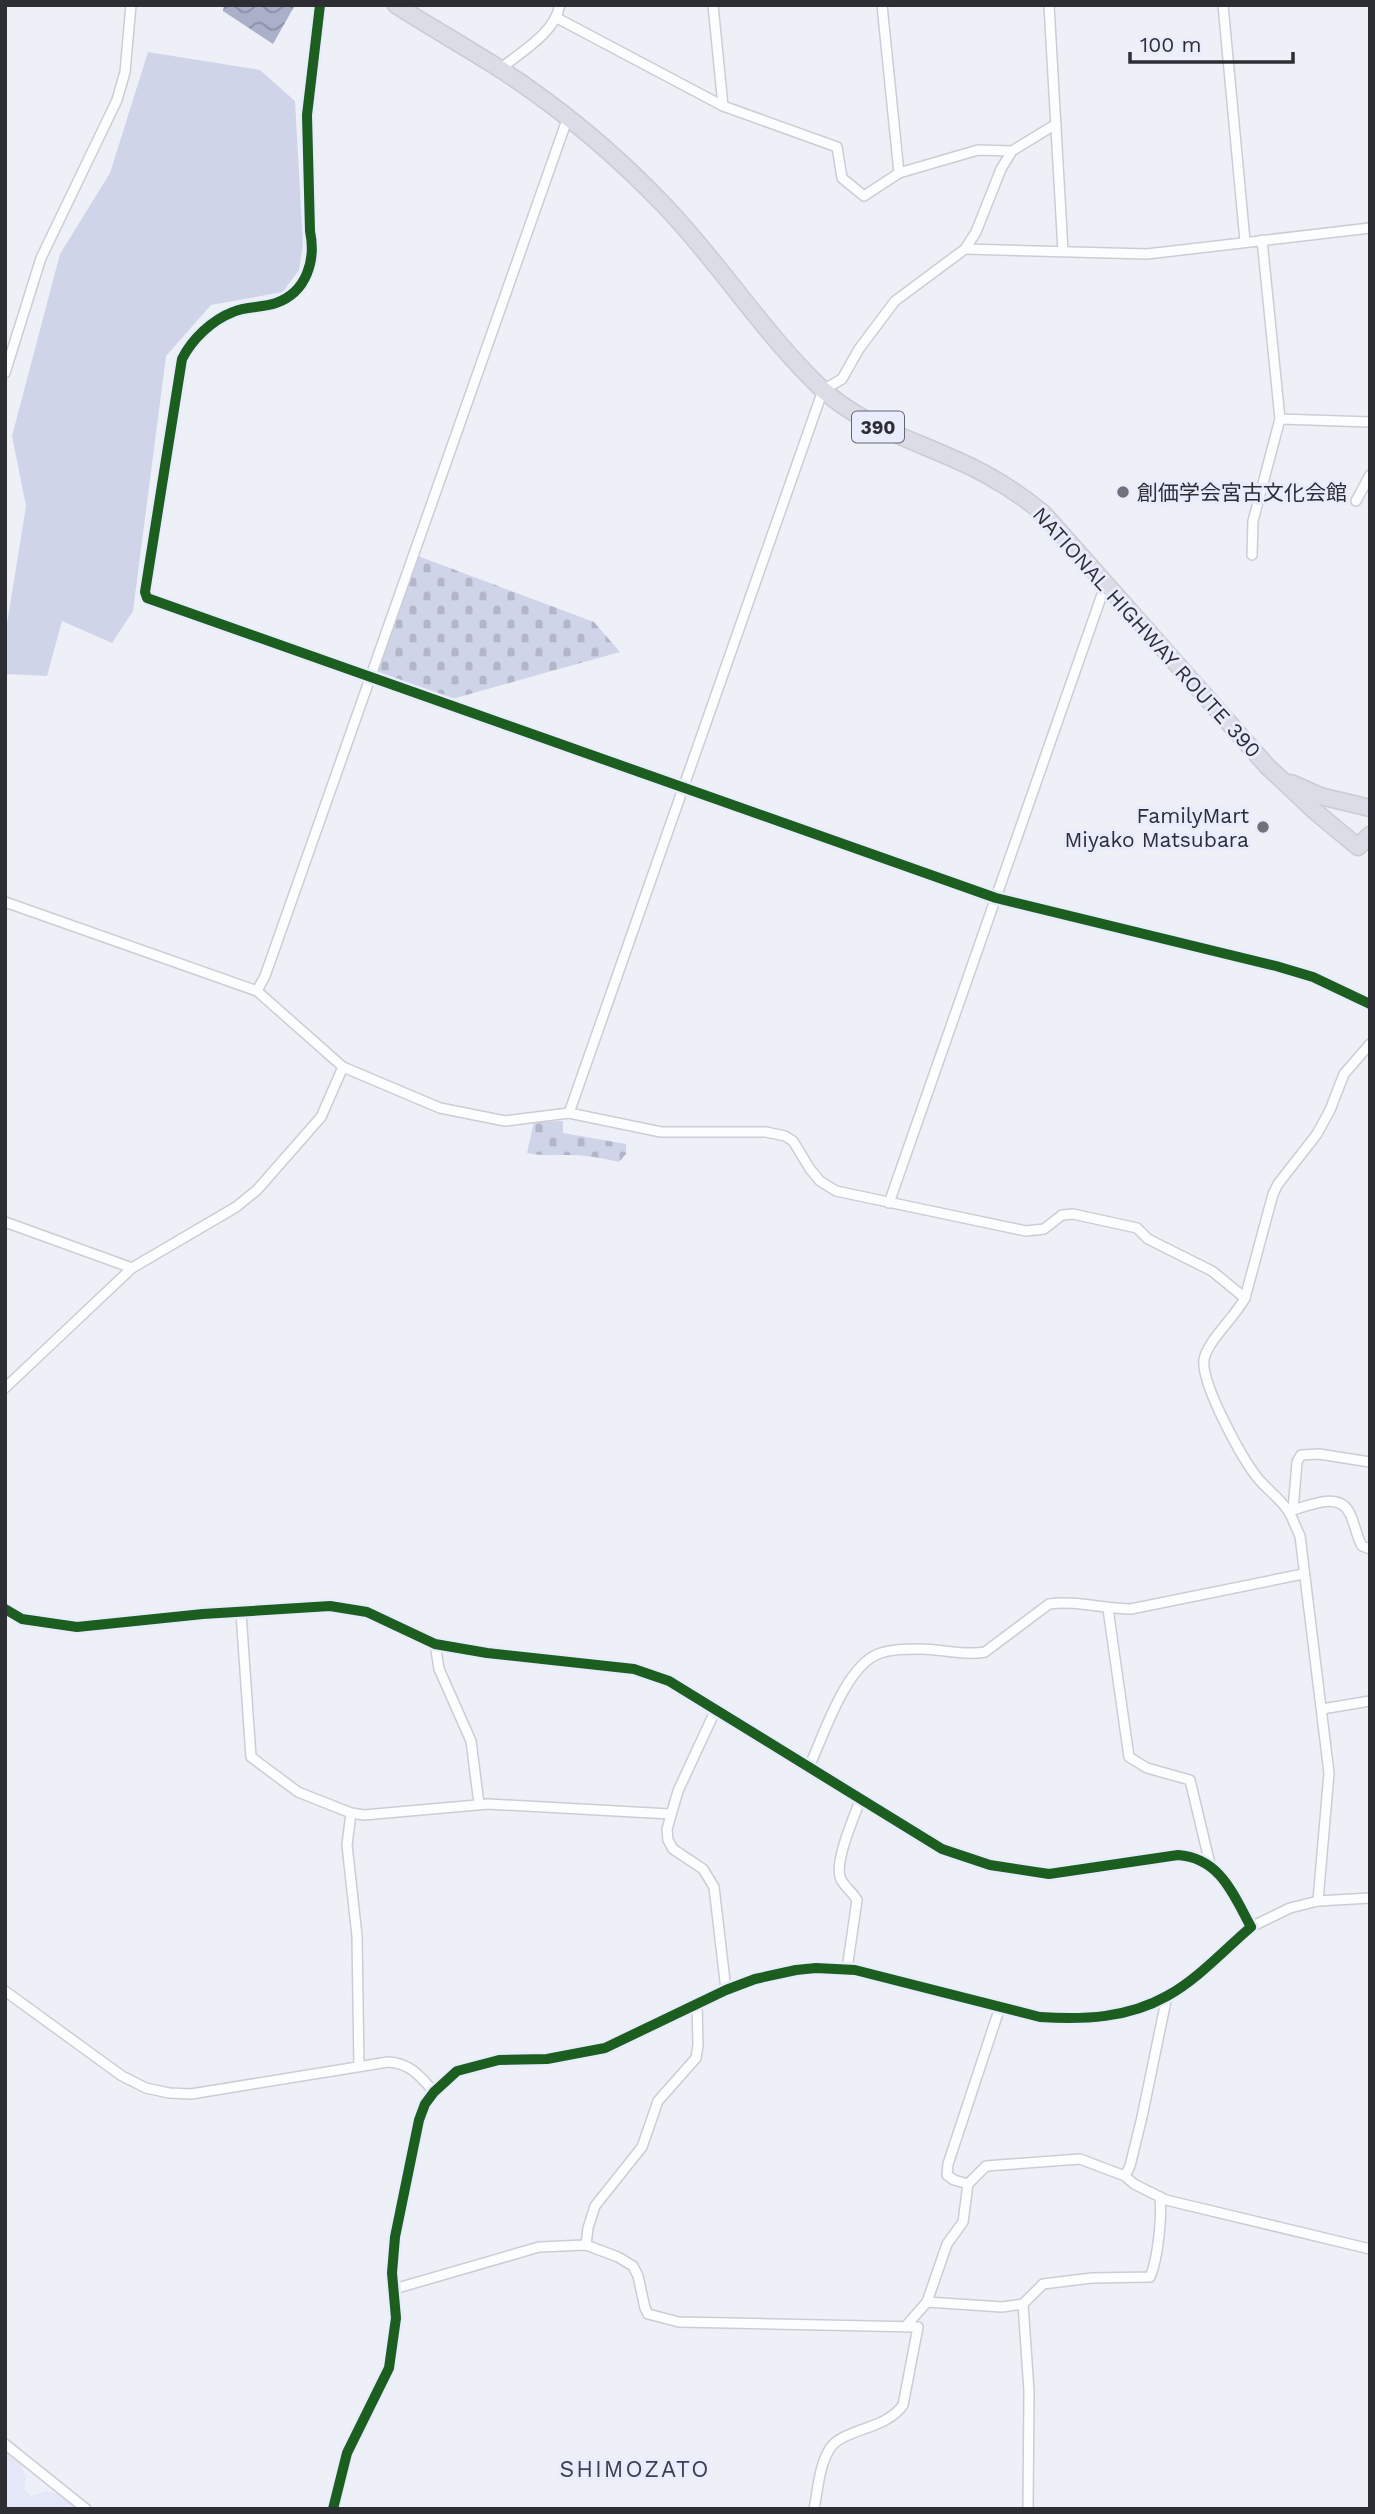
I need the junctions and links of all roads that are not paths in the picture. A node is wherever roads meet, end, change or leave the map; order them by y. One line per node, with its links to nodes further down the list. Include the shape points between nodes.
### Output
1 (131, 5): 21 (street, via 125,72 117,100 41,258)
2 (320, 5): 29 (street, via 307,115 313,245 309,272 288,297 239,309 216,321 192,342 182,359 145,592 153,601)
3 (396, 5): 10 (highway, NATIONAL HIGHWAY ROUTE 390 / 390)
4 (560, 5): 9 (street)
5 (713, 5): 11 (street)
6 (883, 5): 15 (street)
7 (1049, 5): 13 (street)
8 (1223, 5): 18 (street)
9 (557, 18): 10 (street); 11 (street)
10 (500, 69): 12 (highway, NATIONAL HIGHWAY ROUTE 390 / 390)
11 (723, 106): 15 (street, via 838,147 842,178 864,196)
12 (568, 117): 22 (highway, NATIONAL HIGHWAY ROUTE 390 / 390, via 664,205); 29 (street)
13 (1056, 124): 14 (street); 20 (street)
14 (1012, 151): 15 (street, via 978,150); 19 (street)
15 (899, 173)
16 (1370, 228): 17 (street)
17 (1262, 240): 18 (street); 23 (street)
18 (1245, 241): 20 (street, via 1147,254)
19 (965, 249): 20 (street); 22 (street, via 895,301 842,379)
20 (1063, 251)
21 (5, 373)
22 (823, 390): 28 (highway, NATIONAL HIGHWAY ROUTE 390 / 390, via 866,421 1020,494); 31 (street)
23 (1280, 419): 24 (street); 27 (street, via 1252,521)
24 (1370, 422)
25 (1370, 475): 26 (street)
26 (1356, 501)
27 (1252, 555)
28 (1106, 583): 30 (highway, NATIONAL HIGHWAY ROUTE 390 / 390); 34 (street)
29 (369, 678): 31 (street); 36 (street)
30 (1279, 778): 32 (highway, via 1320,796); 33 (highway, NATIONAL HIGHWAY ROUTE 390 / 390, via 1358,846)
31 (684, 789): 34 (street); 40 (street)
32 (1370, 808)
33 (1370, 835)
34 (996, 898): 37 (street, via 1313,977); 41 (street)
35 (5, 902): 36 (street)
36 (257, 991): 39 (street)
37 (1370, 1004)
38 (1370, 1044): 44 (street, via 1344,1074 1317,1134 1273,1195)
39 (343, 1067): 40 (street, via 440,1108 469,1115 505,1121); 43 (street, via 321,1117 257,1190)
40 (569, 1113): 41 (street, via 661,1132 785,1136 820,1181 836,1191)
41 (889, 1203): 44 (street, via 1026,1231 1044,1229 1062,1215 1073,1214 1137,1228 1148,1239 1212,1271)
42 (5, 1222): 43 (street)
43 (132, 1268): 45 (street)
44 (1245, 1298): 47 (street, via 1208,1350 1206,1377 1256,1476)
45 (5, 1388)
46 (1370, 1462): 47 (street, via 1301,1455)
47 (1291, 1510): 48 (street, via 1341,1502 1350,1511 1362,1545); 49 (street, via 1300,1536)
48 (1370, 1549)
49 (1303, 1573): 51 (street, via 1167,1603); 56 (street)
50 (5, 1609): 52 (street, via 22,1619 77,1627)
51 (1108, 1609): 57 (street, via 1049,1604 985,1652 900,1649 878,1654 848,1683); 62 (street, via 1129,1757 1147,1768 1190,1780)
52 (241, 1613): 53 (street, via 330,1606 366,1612); 60 (street, via 251,1758 298,1792)
53 (435, 1644): 55 (street, via 634,1669 669,1681); 59 (street, via 439,1670 471,1741)
54 (1370, 1701): 56 (street)
55 (716, 1709): 57 (street); 61 (street)
56 (1322, 1709): 64 (street, via 1329,1773)
57 (809, 1768): 58 (street)
58 (860, 1800): 62 (street, via 942,1849 1016,1870 1049,1874 1178,1855); 66 (street, via 840,1867 842,1882 857,1900)
59 (479, 1804): 60 (street); 61 (street)
60 (351, 1814): 72 (street, via 347,1845 357,1936)
61 (670, 1814): 67 (street, via 667,1829 673,1849 703,1869 714,1886)
62 (1210, 1864): 65 (street)
63 (1370, 1898): 64 (street)
64 (1318, 1901): 65 (street, via 1290,1908)
65 (1251, 1927): 69 (street)
66 (847, 1969): 67 (street, via 786,1972); 71 (street)
67 (726, 1990): 70 (street)
68 (5, 1991): 72 (street, via 122,2076 146,2088 191,2094)
69 (1167, 1996): 71 (street, via 1136,2010 1090,2018 1040,2017); 74 (street)
70 (696, 2003): 73 (street, via 605,2048 547,2059 486,2062 457,2071); 77 (street, via 696,2059 658,2101 642,2147 595,2206)
71 (1000, 2007): 75 (street, via 948,2164 947,2175)
72 (359, 2066): 73 (street, via 399,2063 411,2067)
73 (434, 2092): 79 (street, via 419,2120 408,2171 395,2237)
74 (1125, 2176): 75 (street, via 1080,2159 986,2166); 76 (street)
75 (968, 2184): 80 (street, via 963,2222 947,2244)
76 (1160, 2197): 78 (street); 81 (street, via 1150,2277 1043,2284)
77 (586, 2245): 79 (street, via 539,2247); 82 (street, via 632,2266 645,2308 656,2317 678,2322)
78 (1370, 2249)
79 (394, 2289): 85 (street, via 396,2318 389,2368 347,2453)
80 (927, 2302): 81 (street); 82 (street)
81 (1023, 2304): 87 (street, via 1030,2391)
82 (905, 2327): 86 (street, via 918,2327 903,2405 884,2422 835,2441 821,2473)
83 (5, 2444): 84 (street)
84 (86, 2509)
85 (332, 2509)
86 (814, 2509)
87 (1028, 2509)

